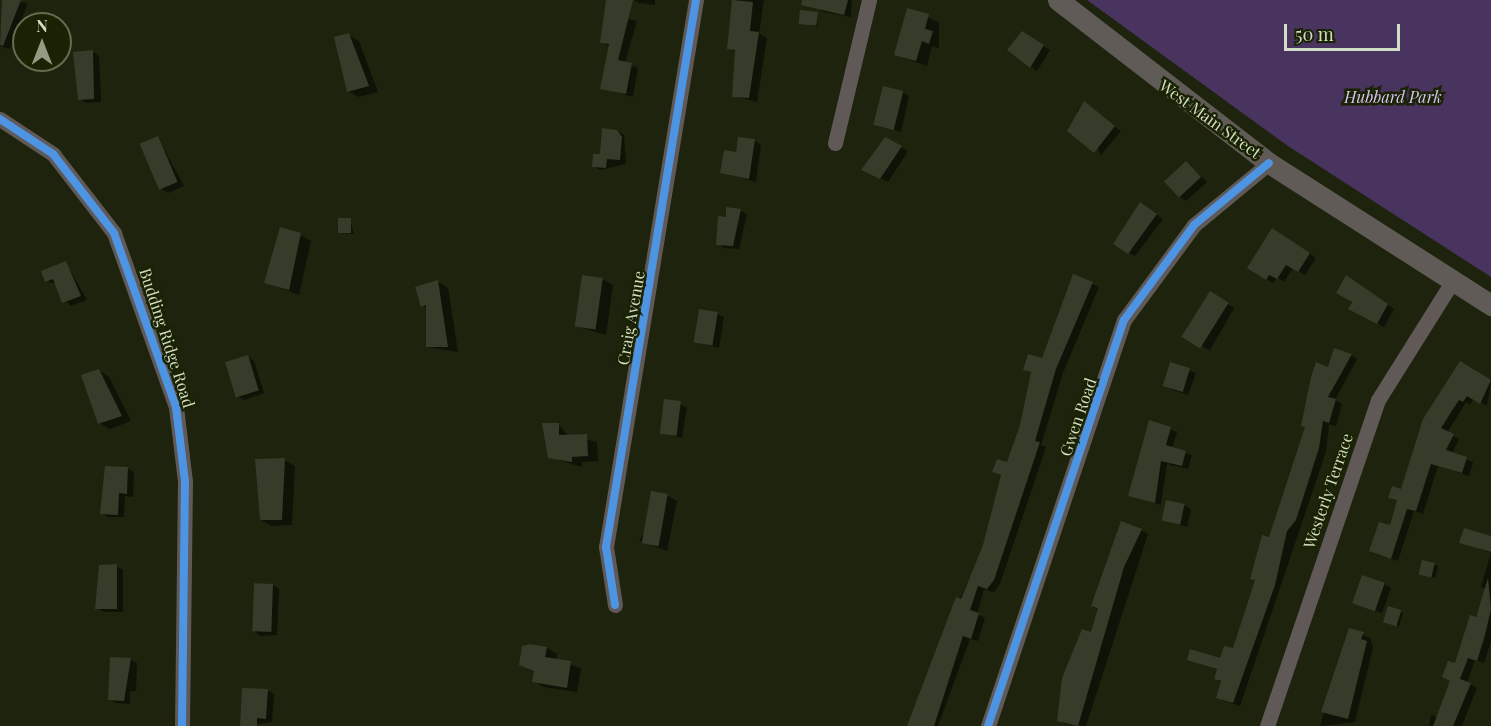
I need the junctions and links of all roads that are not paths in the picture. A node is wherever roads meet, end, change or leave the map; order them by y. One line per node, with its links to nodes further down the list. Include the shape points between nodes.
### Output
1 (696, 0): 9 (street, Craig Avenue, via 606,547)
2 (869, 0): 5 (street)
3 (1058, 0): 6 (main road, West Main Street)
4 (0, 118): 10 (street, Budding Ridge Road, via 53,153 114,233 176,407 185,481)
5 (835, 143)
6 (1269, 163): 7 (main road, West Main Street); 11 (street, Gwen Road, via 1194,225 1124,320)
7 (1452, 282): 8 (main road, West Main Street); 12 (street, Westerly Terrace, via 1378,400)
8 (1491, 305)
9 (615, 605)
10 (182, 726)
11 (988, 726)
12 (1267, 726)

